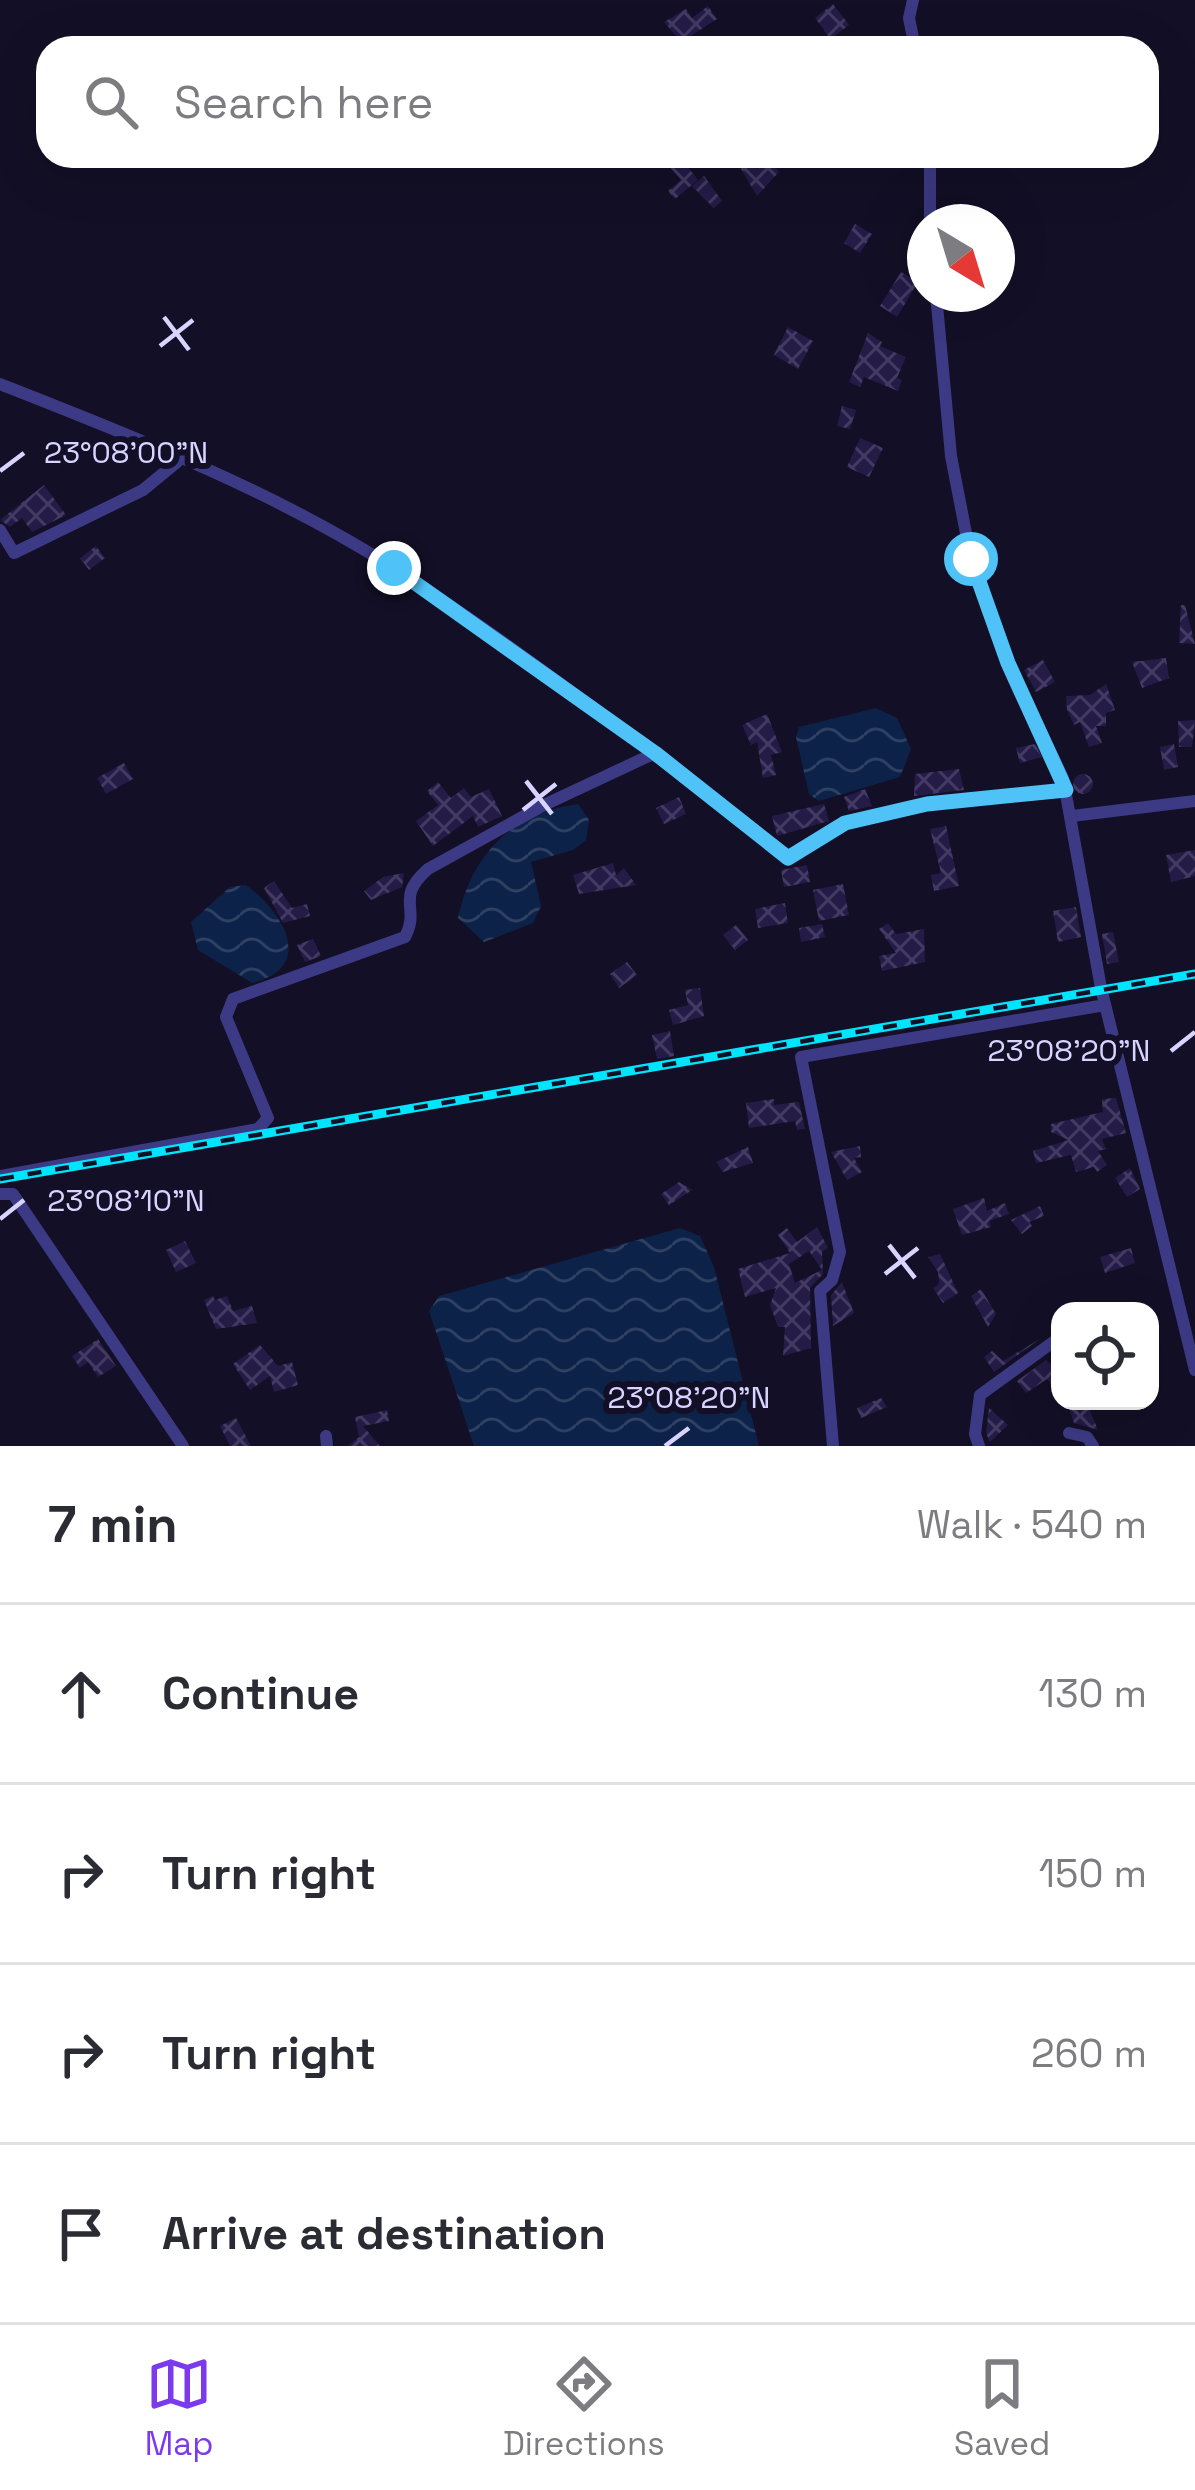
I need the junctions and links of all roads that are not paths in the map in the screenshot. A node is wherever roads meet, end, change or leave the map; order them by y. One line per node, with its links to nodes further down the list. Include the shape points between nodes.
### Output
1 (913, 0): 2 (street)
2 (913, 36)
3 (930, 168): 4 (street)
4 (930, 204)
5 (938, 312): 10 (street, via 951,456 971,559)
6 (0, 384): 9 (street, via 186,457 394,568)
7 (177, 462): 8 (street, via 143,490 14,553)
8 (0, 530)
9 (655, 753): 10 (street, via 788,858 845,823 927,804); 14 (street, via 428,869 406,898 405,937 233,998 226,1017 268,1118 258,1129)
10 (1066, 790): 12 (street)
11 (1195, 801): 12 (street)
12 (1072, 816): 13 (street)
13 (1105, 1005): 17 (street); 20 (street, via 802,1057 840,1252 820,1291)
14 (0, 1176)
15 (0, 1194): 19 (street, via 13,1194)
16 (1051, 1344): 21 (street, via 980,1395)
17 (1195, 1370)
18 (1069, 1432): 22 (street)
19 (183, 1446)
20 (833, 1446)
21 (979, 1446)
22 (1093, 1446)

